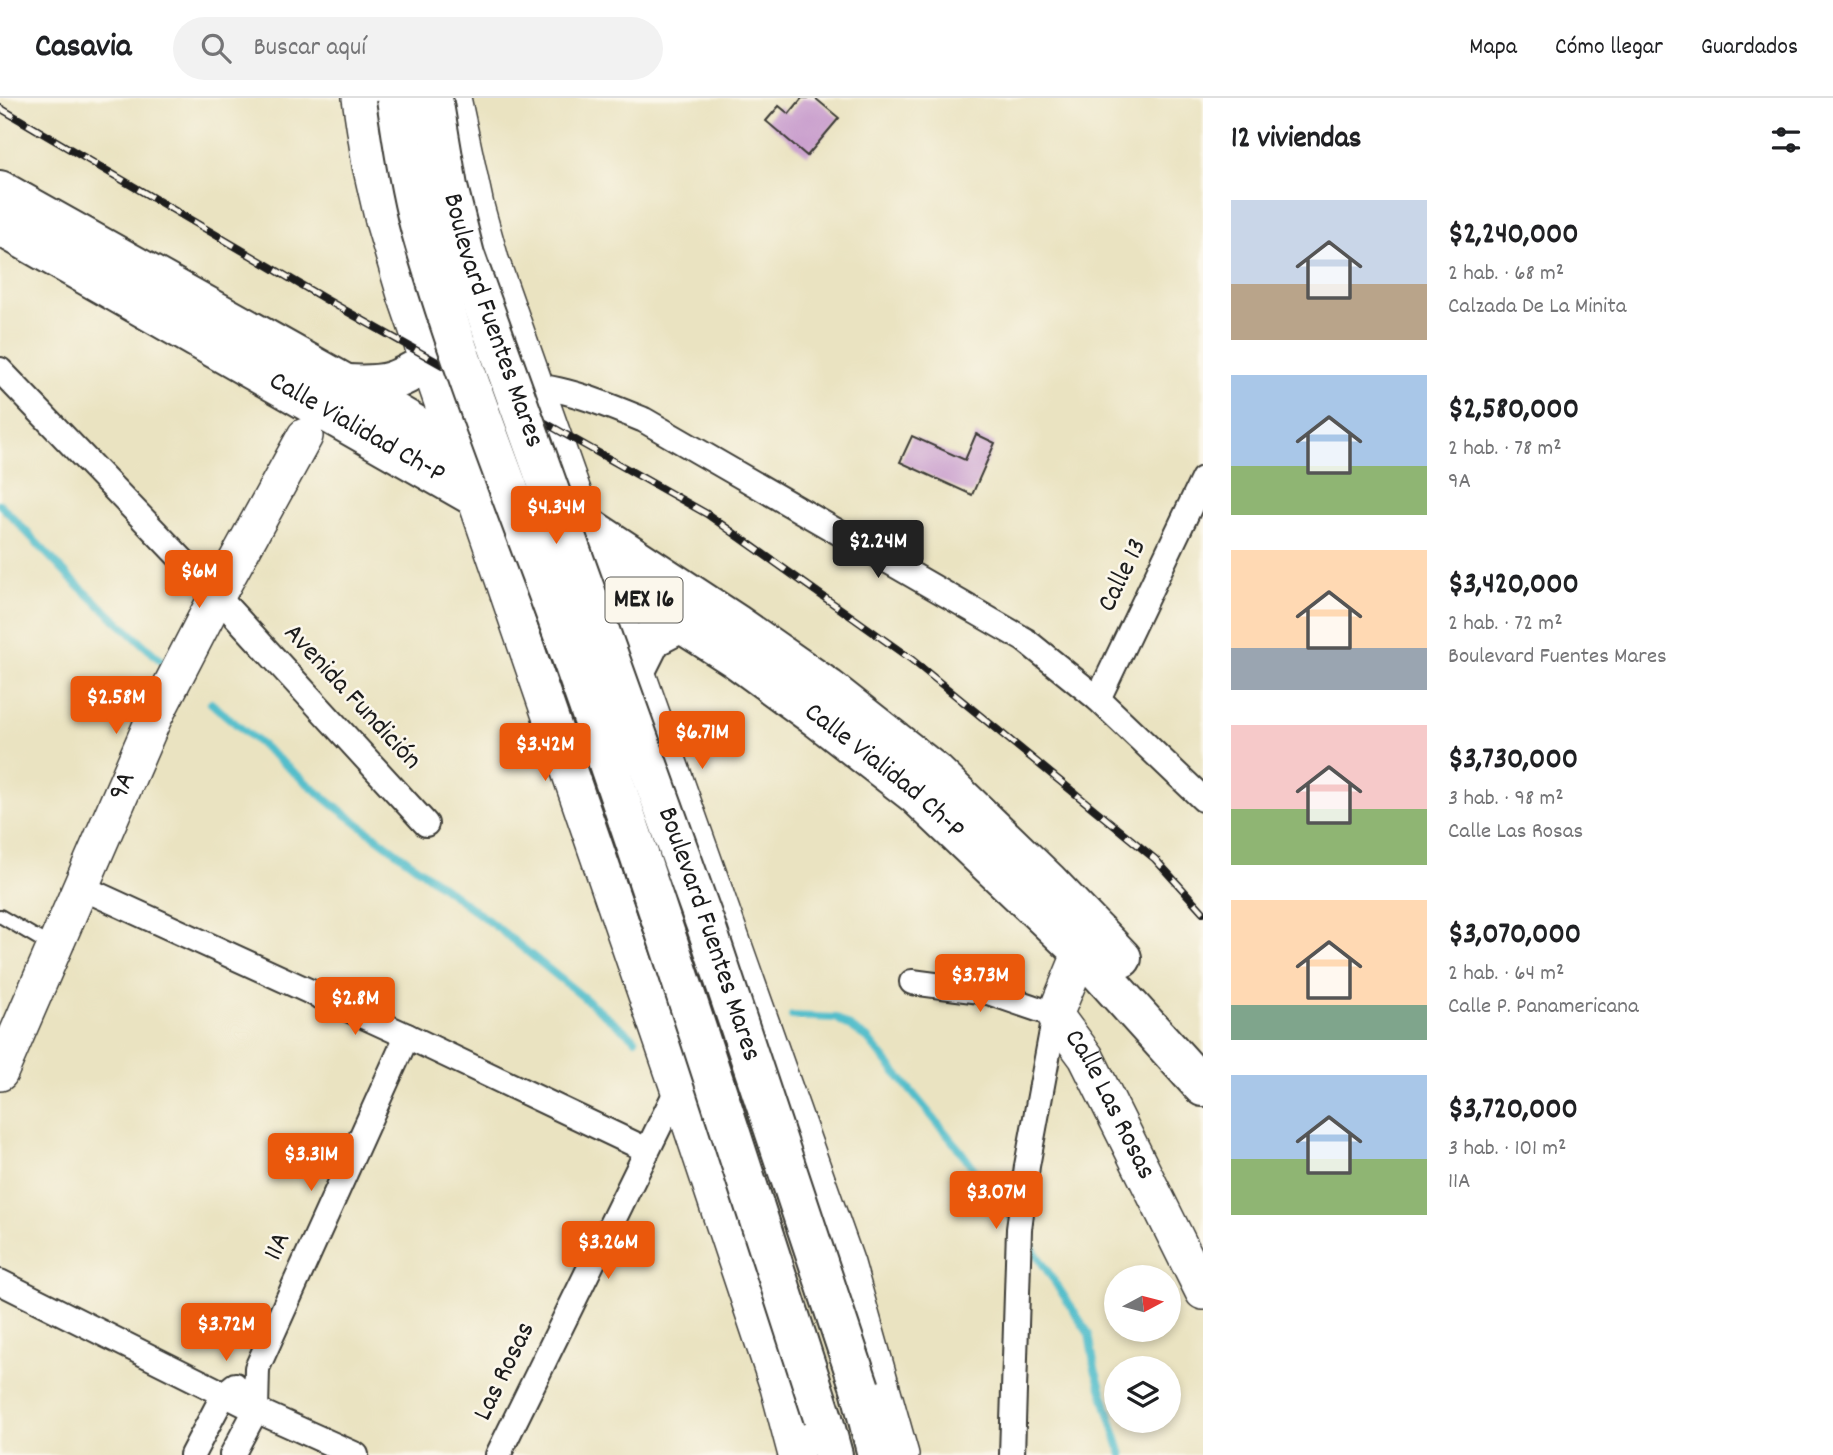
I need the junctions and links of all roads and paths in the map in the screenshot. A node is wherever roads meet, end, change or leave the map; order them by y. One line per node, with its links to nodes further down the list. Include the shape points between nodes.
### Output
1 (360, 98): 8 (street, via 370,165)
2 (396, 98): 49 (main road, Boulevard Fuentes Mares, bridge, via 419,226 451,328 657,909)
3 (433, 98): 50 (main road, Boulevard Fuentes Mares, bridge, via 465,255 706,926 860,1388)
4 (453, 98): 7 (street)
5 (0, 191): 11 (main road, Calle Vialidad Ch-P / MEX 16)
6 (0, 226): 17 (main road, Calle Vialidad Ch-P / MEX 16)
7 (491, 260): 8 (street, via 479,276 440,286 416,284); 12 (street)
8 (399, 276): 9 (street)
9 (429, 362): 11 (main road, via 395,382); 13 (street)
10 (0, 370): 20 (street, Avenida Fundición)
11 (346, 384): 15 (main road, Calle Vialidad Ch-P / MEX 16)
12 (536, 386): 13 (street, via 485,390); 18 (street); 24 (street, via 596,401 691,445 1025,640)
13 (442, 400): 15 (street)
14 (304, 436): 20 (street, 9A)
15 (459, 452): 17 (street); 18 (main road, Calle Vialidad Ch-P / MEX 16)
16 (1203, 479): 24 (street, Calle 13)
17 (475, 497): 19 (main road, Calle Vialidad Ch-P / MEX 16); 21 (street)
18 (583, 523): 19 (street); 29 (main road, Calle Vialidad Ch-P / MEX 16, via 839,696 937,774)
19 (606, 586): 21 (street, via 541,573 518,584); 22 (main road, Calle Vialidad Ch-P / MEX 16); 23 (street)
20 (217, 596): 26 (street, Avenida Fundición); 27 (street, 9A, via 154,718)
21 (508, 596): 37 (street)
22 (681, 623): 23 (main road, via 652,638); 29 (main road, Calle Vialidad Ch-P / MEX 16, via 817,718 916,795)
23 (636, 670): 51 (street, via 847,1264)
24 (1098, 699): 25 (street)
25 (1203, 799)
26 (426, 824)
27 (81, 887): 30 (street, 9A); 33 (street)
28 (0, 916): 30 (lane)
29 (1088, 940): 32 (street); 34 (main road, Calle Vialidad Ch-P / MEX 16); 36 (main road, Calle Vialidad Ch-P / MEX 16)
30 (53, 948): 35 (street, 9A)
31 (912, 982): 32 (street, Calle Las Rosas, via 988,992)
32 (1055, 1015): 40 (street, Calle Las Rosas, via 1086,1056); 52 (street, via 1019,1229)
33 (407, 1036): 38 (street); 41 (street, 11A)
34 (1203, 1048)
35 (0, 1073)
36 (1203, 1087)
37 (678, 1088): 38 (street, Las Rosas); 48 (street, via 778,1387)
38 (647, 1150): 47 (street, Las Rosas)
39 (0, 1282): 42 (street)
40 (1203, 1293)
41 (257, 1368): 42 (street, 11A); 43 (street, 11A)
42 (224, 1394): 43 (street); 44 (street, 11A)
43 (256, 1410): 45 (street); 46 (street)
44 (192, 1455)
45 (232, 1455)
46 (356, 1455)
47 (498, 1455)
48 (796, 1455)
49 (833, 1455)
50 (877, 1455)
51 (901, 1455)
52 (1012, 1455)

